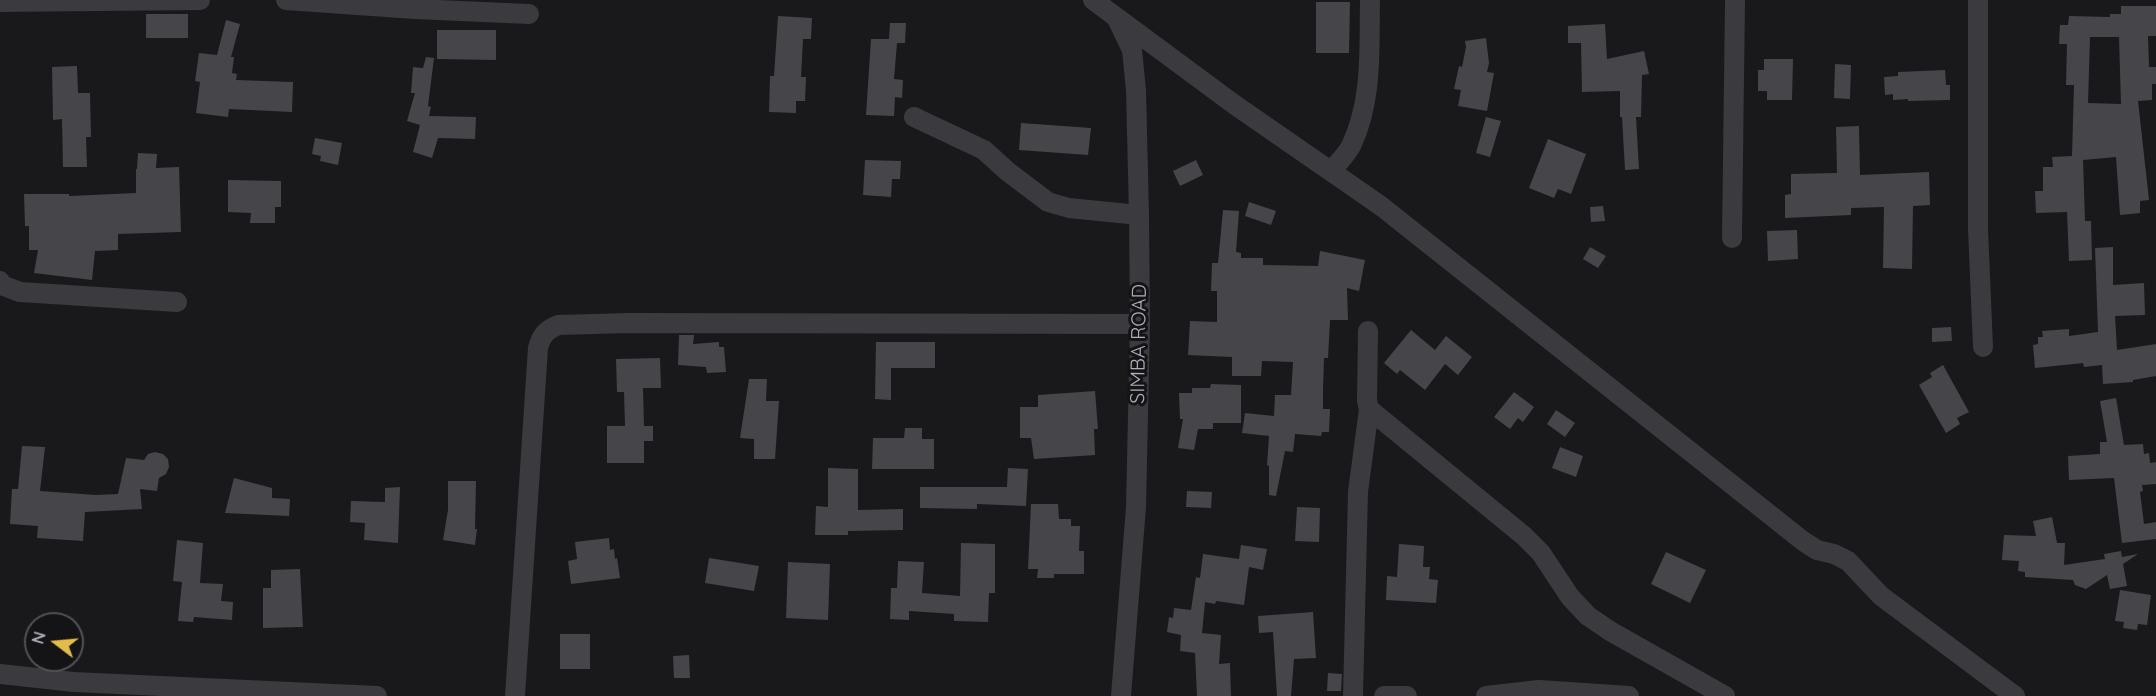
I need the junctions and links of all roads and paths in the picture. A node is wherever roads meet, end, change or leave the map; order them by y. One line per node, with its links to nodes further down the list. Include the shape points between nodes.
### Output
1 (200, 0): 7 (street)
2 (286, 0): 9 (street)
3 (1093, 0): 8 (street)
4 (1370, 0): 11 (street, via 1368,85 1361,117 1350,147)
5 (1735, 0): 13 (street)
6 (1978, 0): 18 (street, via 1978,229)
7 (0, 3)
8 (1112, 8): 11 (street, via 1235,105); 12 (street, SIMBA ROAD, via 1132,50)
9 (529, 14)
10 (914, 117): 12 (street, via 984,150 1048,202)
11 (1331, 171): 30 (street, via 1381,206 1803,541 1848,561 1881,596)
12 (1139, 215): 16 (street, SIMBA ROAD)
13 (1732, 238)
14 (0, 281): 15 (street, via 1,285 20,292)
15 (177, 303)
16 (1140, 324): 21 (street, SIMBA ROAD, via 1136,507); 23 (street, via 629,322 550,328 538,348)
17 (1368, 330): 19 (street)
18 (1983, 347)
19 (1369, 409): 24 (street, via 1358,492); 29 (street, via 1524,536 1588,616)
20 (0, 674): 22 (street, via 74,682)
21 (1119, 695)
22 (377, 696)
23 (515, 696)
24 (1353, 696)
25 (1384, 696): 26 (street)
26 (1407, 696)
27 (1486, 696): 28 (street, via 1539,690)
28 (1629, 696)
29 (1725, 696)
30 (2015, 696)

